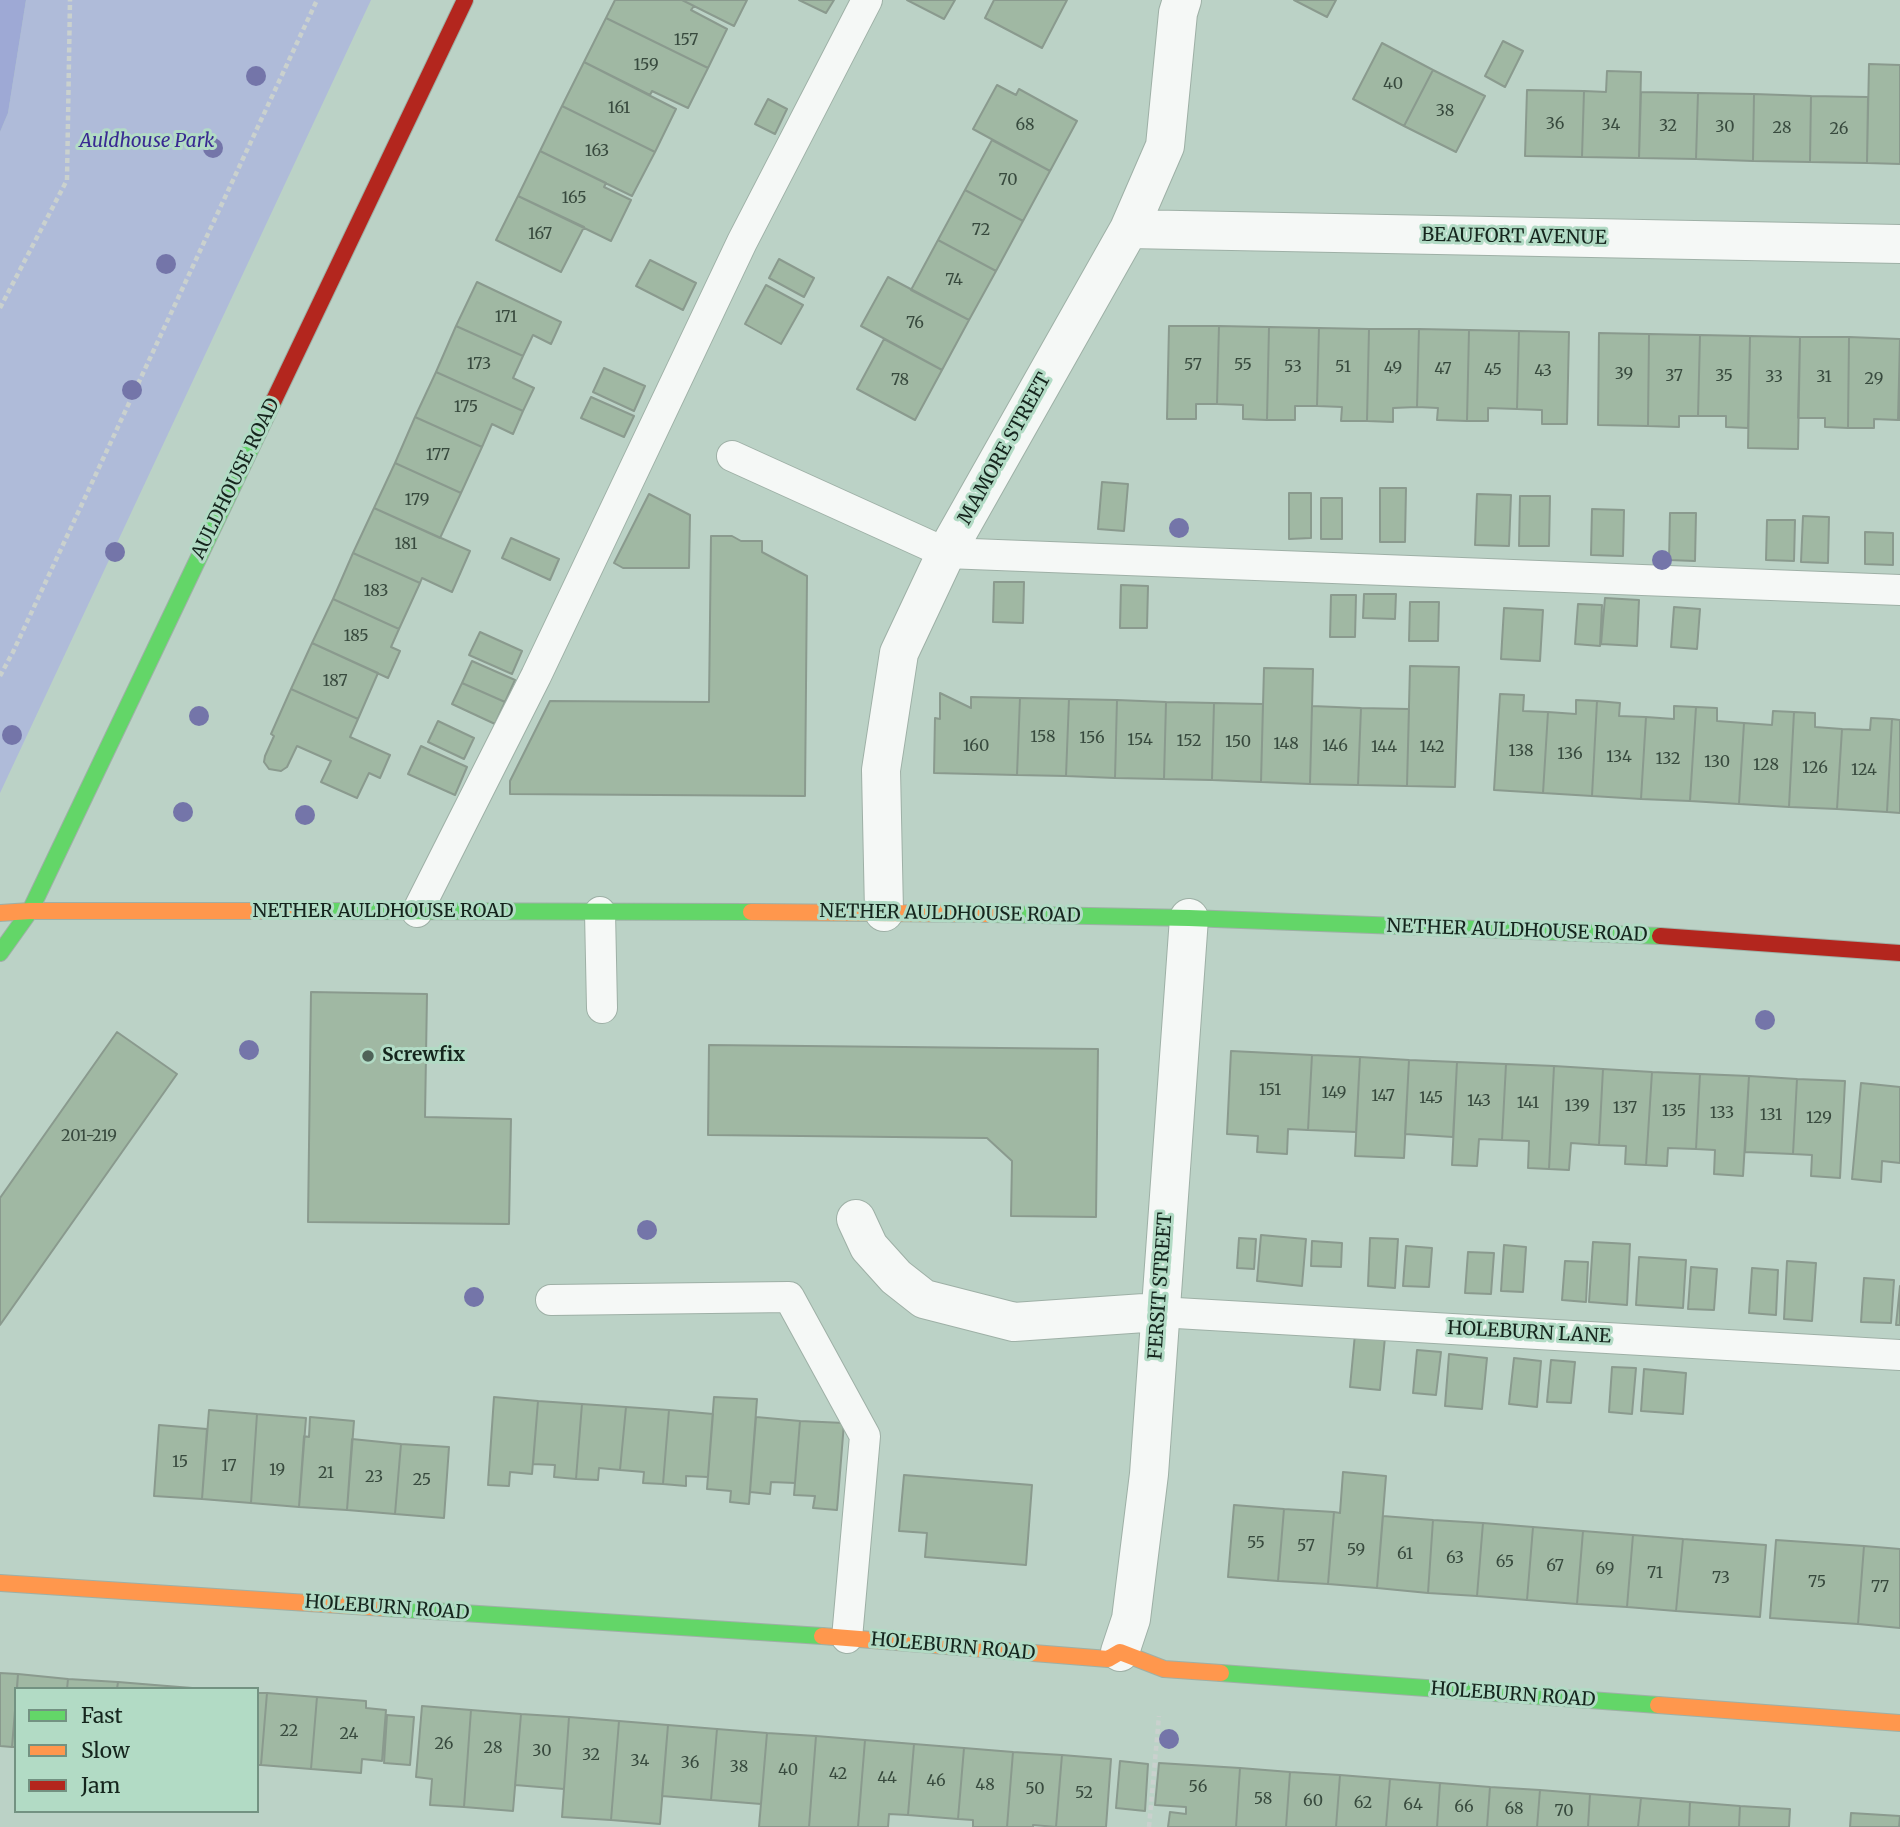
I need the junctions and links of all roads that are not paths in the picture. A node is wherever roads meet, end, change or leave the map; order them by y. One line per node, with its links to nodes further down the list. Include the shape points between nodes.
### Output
1 (465, 0): 9 (street, AULDHOUSE ROAD)
2 (867, 0): 10 (lane, via 743,242 536,676)
3 (1182, 0): 4 (street, MAMORE STREET, via 1165,146)
4 (1129, 229): 5 (street, BEAUFORT AVENUE); 7 (street, MAMORE STREET)
5 (1900, 244)
6 (732, 456): 7 (lane)
7 (946, 553): 8 (lane); 12 (street, MAMORE STREET, via 899,653 881,770)
8 (1900, 590)
9 (30, 911): 10 (street, NETHER AULDHOUSE ROAD); 13 (street, NETHER AULDHOUSE ROAD); 15 (street, AULDHOUSE ROAD)
10 (417, 912): 11 (street, NETHER AULDHOUSE ROAD)
11 (600, 912): 12 (street, NETHER AULDHOUSE ROAD); 17 (lane)
12 (884, 912): 14 (street, NETHER AULDHOUSE ROAD)
13 (0, 913)
14 (1189, 918): 16 (street, NETHER AULDHOUSE ROAD, via 1631,934); 20 (street, FERSIT STREET)
15 (0, 953)
16 (1900, 953)
17 (602, 1008)
18 (856, 1219): 20 (street, via 869,1247 924,1299 1014,1322)
19 (551, 1300): 23 (lane, via 789,1297 865,1436)
20 (1159, 1312): 21 (lane, HOLEBURN LANE); 24 (street, FERSIT STREET, via 1149,1474 1131,1619)
21 (1900, 1355)
22 (0, 1583): 23 (street, HOLEBURN ROAD)
23 (847, 1638): 24 (street, HOLEBURN ROAD, via 1108,1659)
24 (1120, 1652): 25 (street, HOLEBURN ROAD, via 1164,1669)
25 (1900, 1723)

